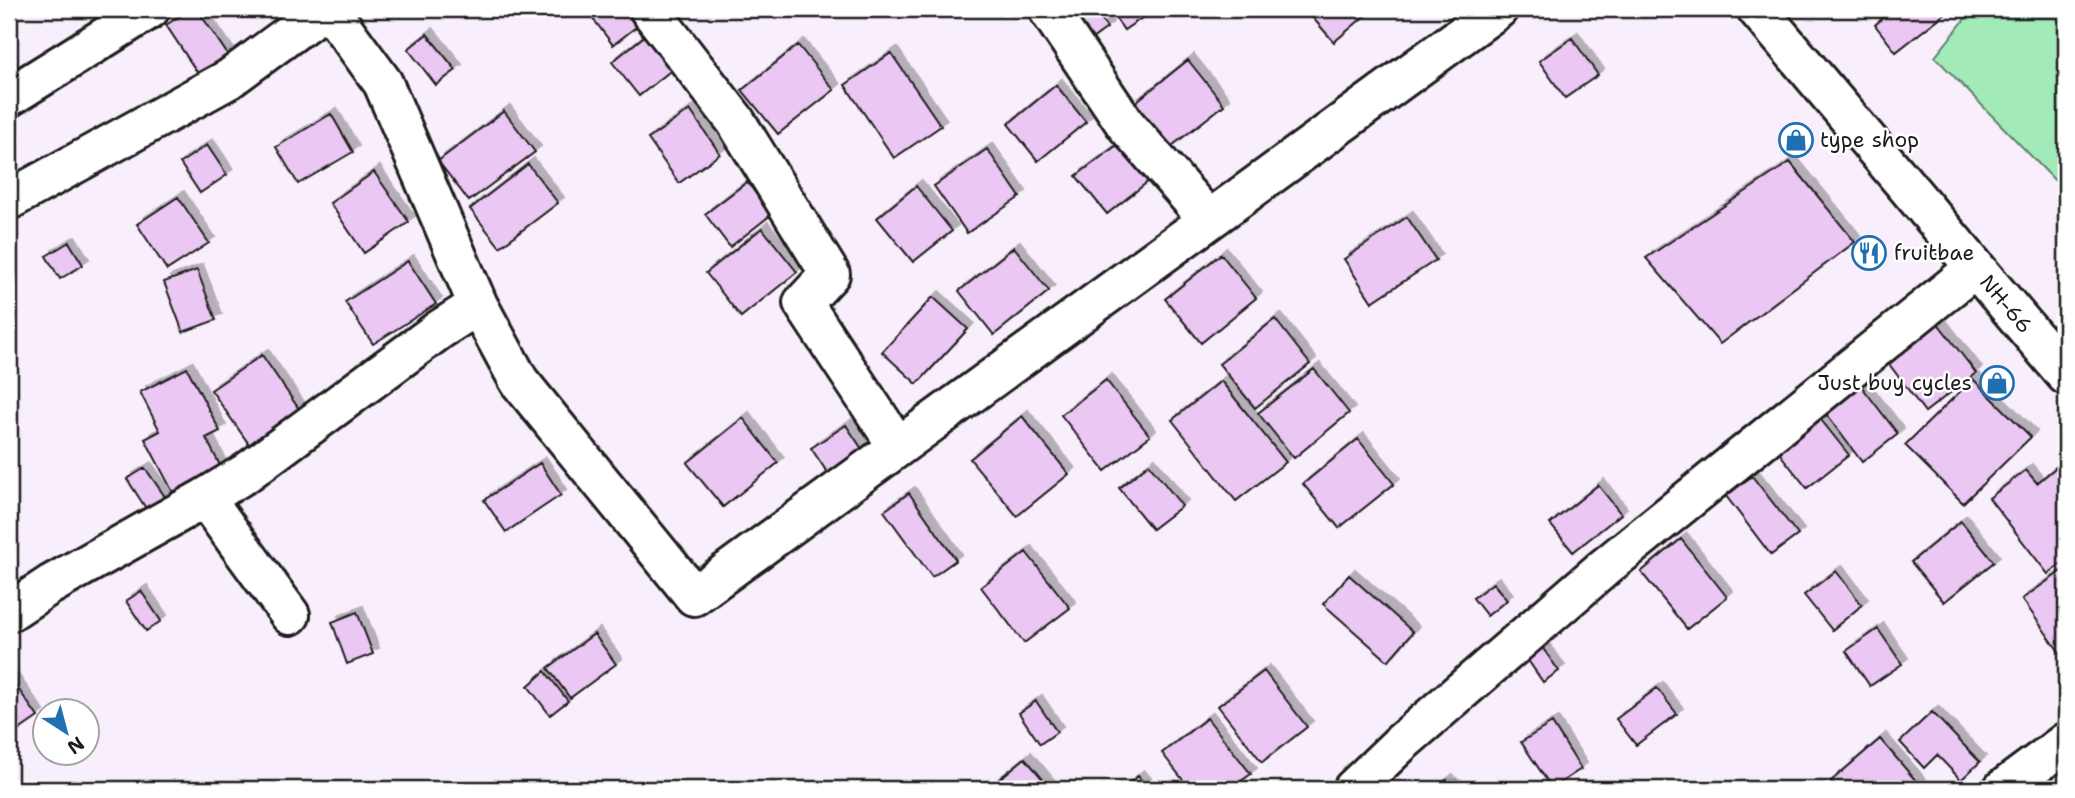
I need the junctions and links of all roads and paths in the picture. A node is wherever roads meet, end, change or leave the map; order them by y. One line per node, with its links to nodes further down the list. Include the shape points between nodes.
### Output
1 (150, 9): 7 (street)
2 (326, 9): 8 (street, via 229,79); 11 (street, via 383,83)
3 (649, 9): 13 (street, via 735,120 830,274 803,303)
4 (1048, 9): 9 (street, via 1126,125)
5 (1499, 9): 9 (street)
6 (1757, 9): 10 (street, NH-66)
7 (9, 97)
8 (9, 200)
9 (1209, 220): 13 (street)
10 (1975, 268): 12 (street, NH-66); 18 (street, via 1605,566)
11 (478, 305): 13 (street, via 519,381 694,596); 14 (street)
12 (2066, 375)
13 (898, 447)
14 (205, 498): 15 (street); 16 (street)
15 (9, 612)
16 (290, 615)
17 (2066, 742): 19 (street)
18 (1353, 789)
19 (2003, 789)

